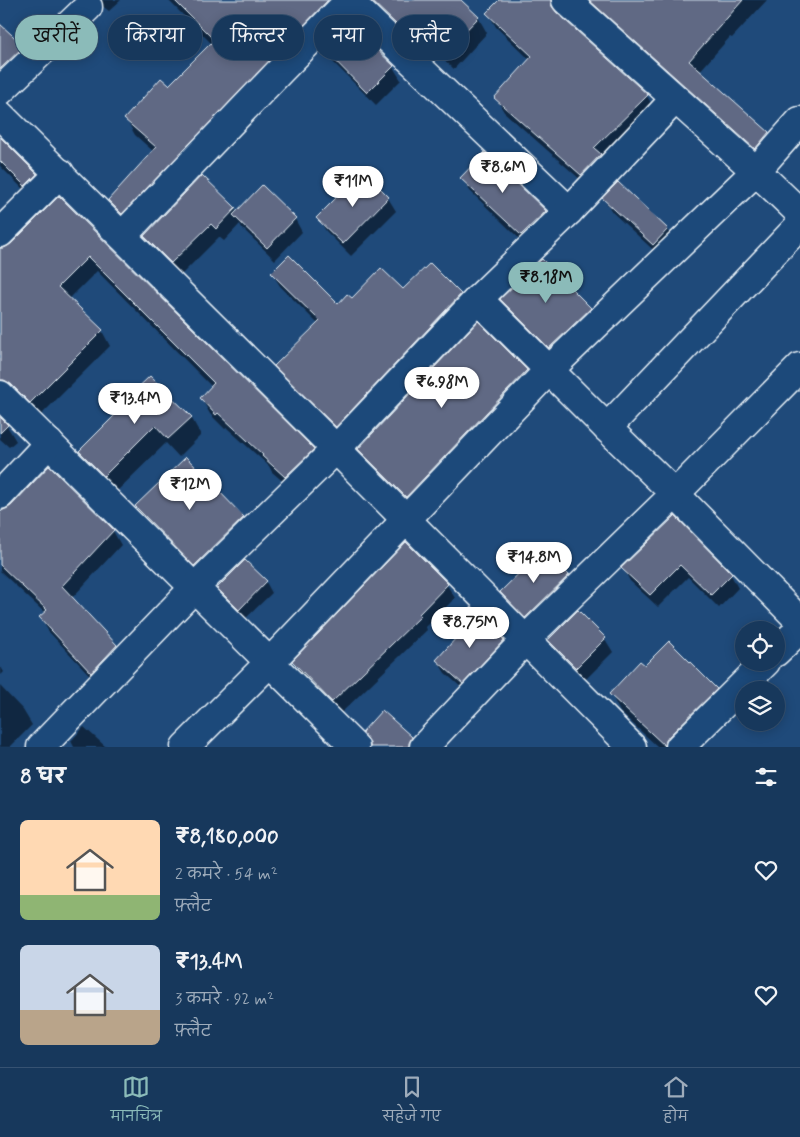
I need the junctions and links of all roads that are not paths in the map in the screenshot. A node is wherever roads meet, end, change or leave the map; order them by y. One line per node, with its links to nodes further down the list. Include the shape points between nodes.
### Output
1 (566, 0): 5 (street)
2 (350, 1): 10 (street); 14 (street)
3 (88, 7): 4 (street)
4 (0, 92)
5 (675, 99): 8 (street); 10 (street)
6 (0, 115): 9 (street)
7 (800, 121): 8 (street)
8 (756, 171): 11 (street); 17 (street)
9 (60, 173): 13 (street); 14 (street)
10 (569, 211): 15 (street)
11 (800, 212)
12 (800, 225): 19 (street)
13 (0, 233)
14 (122, 236): 21 (street)
15 (478, 299): 17 (street); 21 (street)
16 (800, 367): 22 (street)
17 (549, 370): 19 (street); 24 (street)
18 (0, 394): 20 (street)
19 (607, 428): 22 (street)
20 (49, 443): 23 (street); 25 (street)
21 (336, 449): 24 (street); 25 (street)
22 (675, 494): 26 (street); 28 (street)
23 (0, 495)
24 (406, 520): 28 (street); 30 (street)
25 (194, 587): 30 (street); 32 (street)
26 (800, 621)
27 (800, 629): 29 (street)
28 (525, 640): 35 (street); 36 (street)
29 (785, 643)
30 (270, 662): 33 (street); 34 (street)
31 (757, 671): 37 (street)
32 (41, 747)
33 (185, 747)
34 (355, 747)
35 (424, 747)
36 (632, 747)
37 (680, 747)

